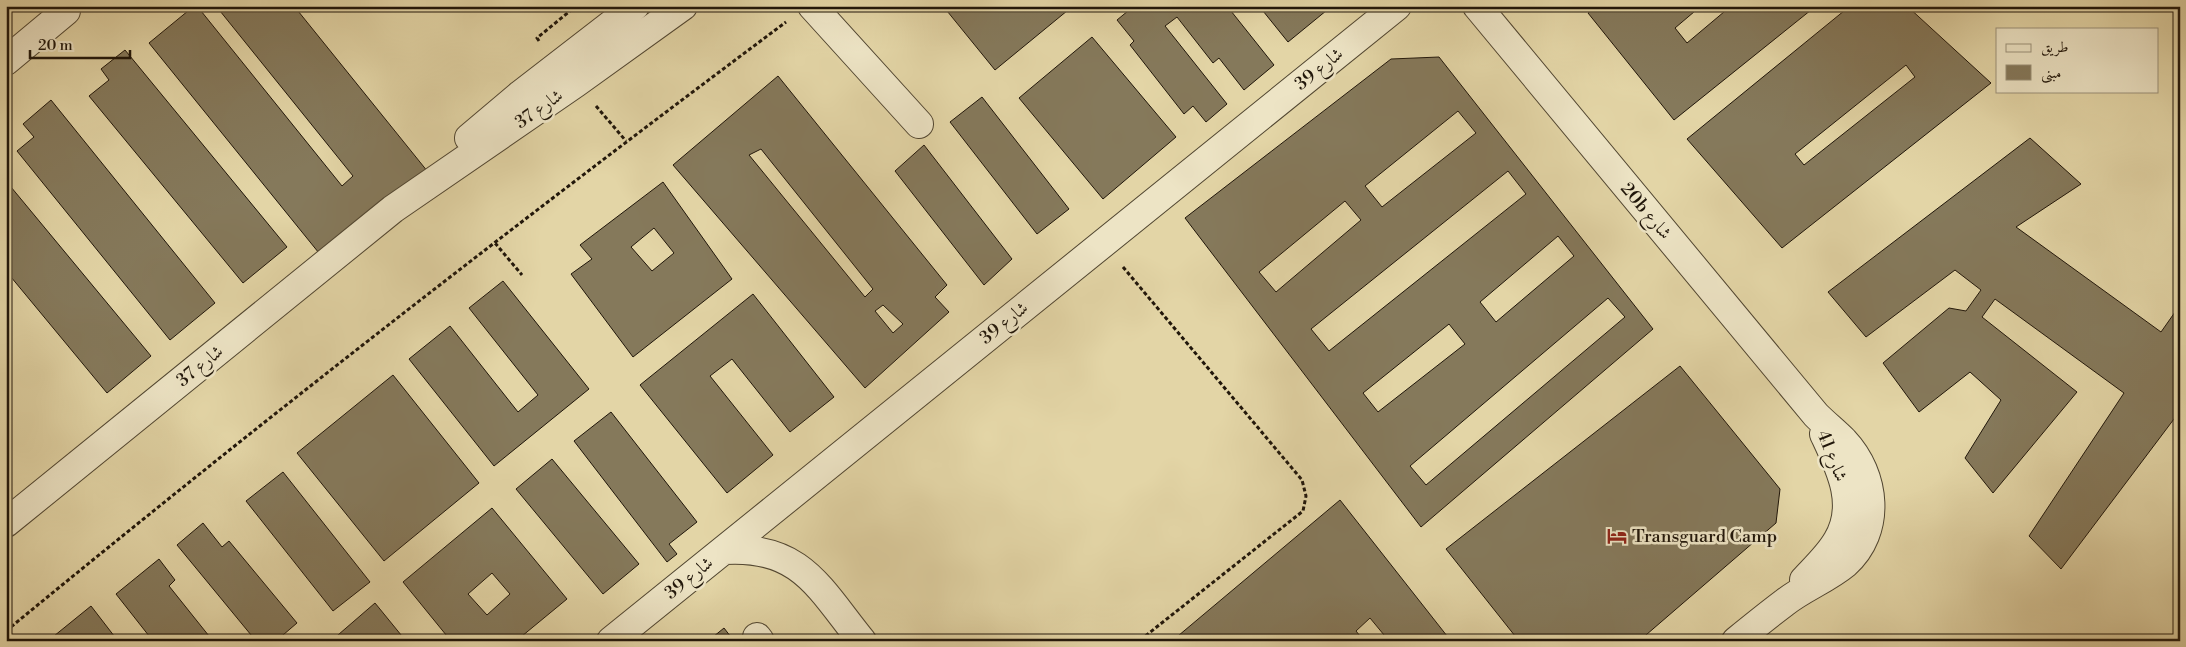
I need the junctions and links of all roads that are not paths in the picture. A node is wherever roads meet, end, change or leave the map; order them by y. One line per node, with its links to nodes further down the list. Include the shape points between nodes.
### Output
1 (635, 6): 9 (street, شارع 37, via 465,141)
2 (683, 6): 9 (street, شارع 37)
3 (1397, 6): 12 (street, شارع 39)
4 (1477, 6): 10 (street, 20b شارع)
5 (66, 12): 7 (street)
6 (802, 12): 8 (street)
7 (6, 61)
8 (918, 124)
9 (394, 209): 11 (street, شارع 37)
10 (1816, 415): 15 (street, شارع 41, via 1845,484 1846,516 1837,542 1785,602)
11 (6, 523)
12 (724, 550): 13 (street, شارع 39); 14 (street, via 756,550 791,562 807,573)
13 (611, 641)
14 (862, 641)
15 (1736, 641)

